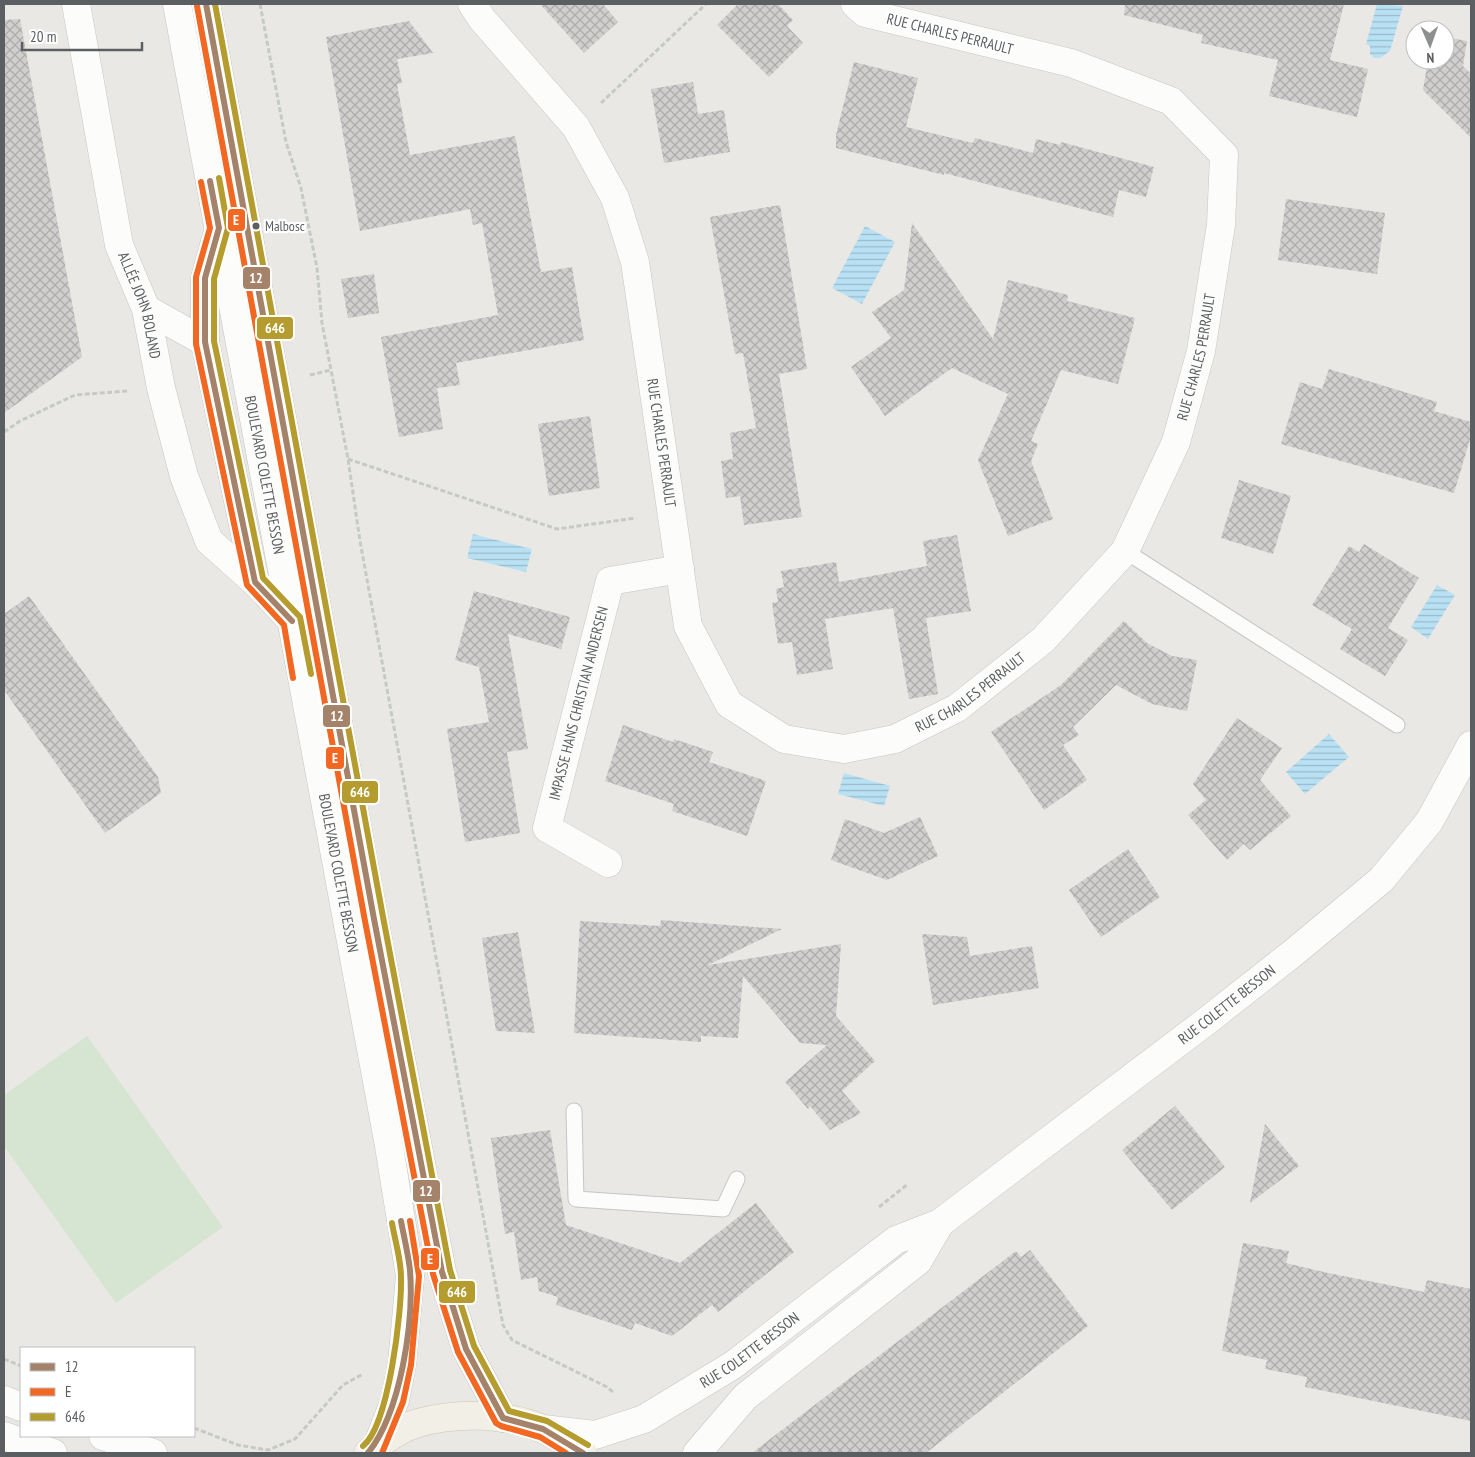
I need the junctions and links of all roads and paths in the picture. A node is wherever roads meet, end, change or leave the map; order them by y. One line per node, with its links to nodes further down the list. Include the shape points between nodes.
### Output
1 (76, 4): 10 (street, ALLÉE JOHN BOLAND, via 119,245)
2 (177, 4): 9 (street, BOULEVARD COLETTE BESSON)
3 (206, 4): 25 (street, BOULEVARD COLETTE BESSON, via 442,1272)
4 (260, 4): 12 (path, via 286,142 301,188 317,268 322,323)
5 (472, 4): 8 (street, RUE CHARLES PERRAULT)
6 (706, 4): 8 (path)
7 (855, 4): 14 (street, RUE CHARLES PERRAULT, via 865,13 1071,63 1171,101 1224,155 1221,225 1201,351 1176,442)
8 (576, 127): 13 (street, RUE CHARLES PERRAULT, via 615,198 635,262)
9 (219, 228): 11 (street, via 205,278); 17 (street, BOULEVARD COLETTE BESSON)
10 (146, 309): 11 (street); 16 (street, ALLÉE JOHN BOLAND, via 161,388 184,476 209,541)
11 (205, 342): 16 (street)
12 (348, 458): 13 (path, via 557,529); 24 (path, via 360,541 503,1325)
13 (672, 513): 15 (street, RUE CHARLES PERRAULT)
14 (1125, 551): 15 (street, RUE CHARLES PERRAULT, via 1043,640 957,708 895,739 844,749 784,739 729,704 688,626); 18 (lane)
15 (680, 569): 20 (street, IMPASSE HANS CHRISTIAN ANDERSEN, via 610,581 547,828)
16 (255, 582): 17 (street, ALLÉE JOHN BOLAND)
17 (292, 621): 27 (street, BOULEVARD COLETTE BESSON, via 410,1276)
18 (1397, 725)
19 (1471, 746): 23 (street, RUE COLETTE BESSON, via 1428,822 1381,880 1216,1014)
20 (608, 864)
21 (574, 1111): 22 (lane, via 576,1199 723,1210)
22 (737, 1179)
23 (940, 1223): 32 (street, RUE COLETTE BESSON, via 896,1240 733,1365); 41 (street, RUE COLETTE BESSON, via 918,1261 745,1397)
24 (512, 1340): 25 (path, via 489,1348); 32 (path, via 607,1387)
25 (466, 1349): 31 (street, BOULEVARD COLETTE BESSON)
26 (4, 1359): 28 (path)
27 (402, 1364): 33 (path, via 371,1370 342,1385 295,1439 268,1450 238,1445); 37 (street, BOULEVARD COLETTE BESSON, via 395,1400)
28 (20, 1366)
29 (4, 1400): 30 (street)
30 (20, 1407)
31 (503, 1418): 34 (main road); 37 (main road, via 459,1416 416,1424)
32 (644, 1419): 34 (street, RUE COLETTE BESSON, via 595,1435)
33 (195, 1428)
34 (542, 1429): 40 (main road)
35 (4, 1436): 38 (street)
36 (106, 1437): 39 (street)
37 (373, 1449)
38 (53, 1453)
39 (153, 1453)
40 (583, 1453)
41 (697, 1453)

